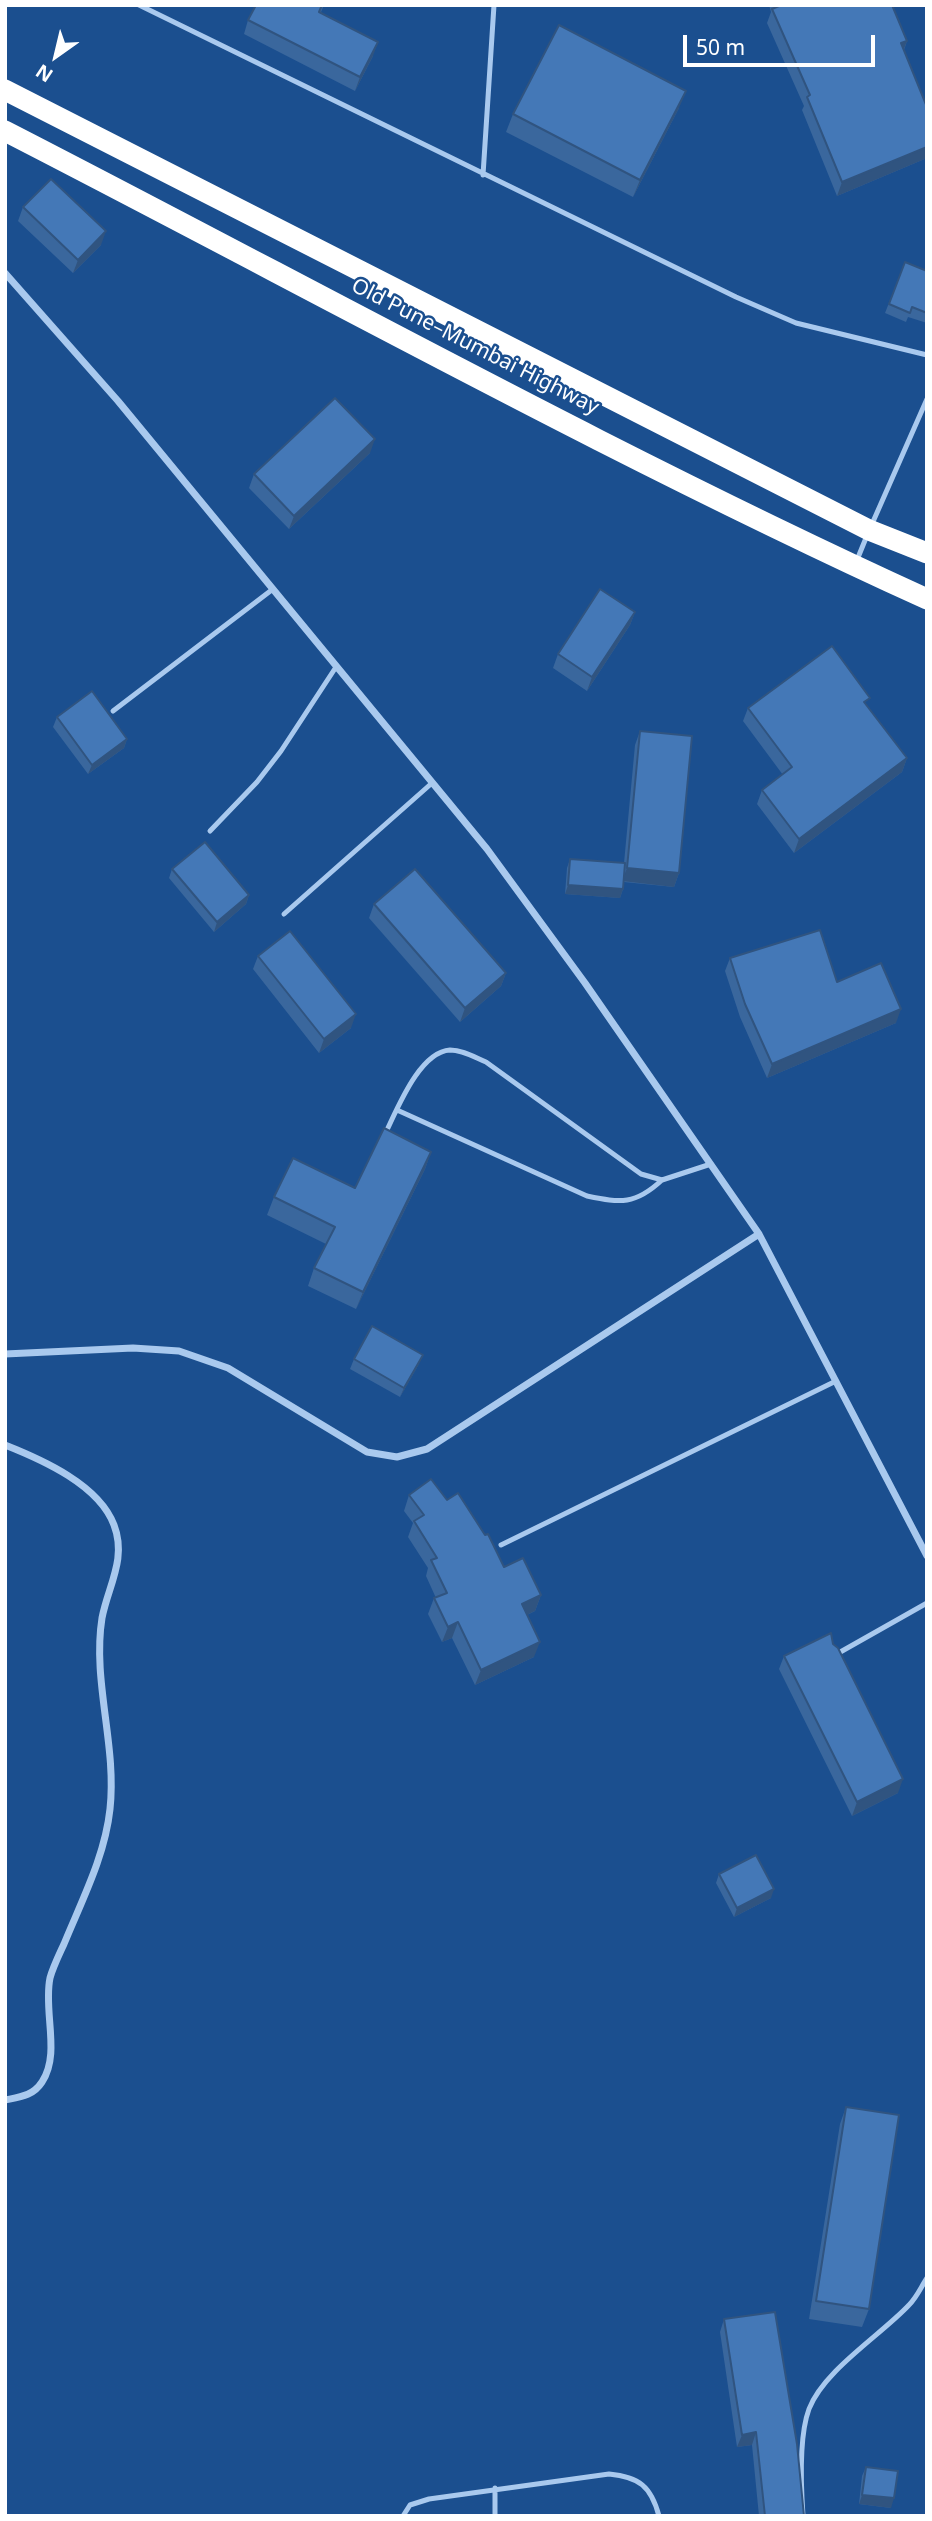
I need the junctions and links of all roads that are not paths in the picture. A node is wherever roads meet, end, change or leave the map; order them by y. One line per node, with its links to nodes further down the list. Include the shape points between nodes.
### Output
1 (139, 5): 5 (lane)
2 (494, 5): 5 (lane)
3 (5, 90): 9 (highway, Old Pune–Mumbai Highway)
4 (5, 131): 11 (highway, Old Pune–Mumbai Highway, via 482,380)
5 (483, 175): 7 (lane, via 796,323)
6 (5, 272): 12 (street)
7 (927, 355)
8 (927, 399): 9 (lane)
9 (869, 530): 10 (highway, Old Pune–Mumbai Highway); 11 (lane)
10 (927, 553)
11 (855, 566): 13 (highway, Old Pune–Mumbai Highway)
12 (273, 589): 14 (street); 15 (lane)
13 (927, 599)
14 (337, 667): 16 (street); 17 (lane, via 273,761)
15 (113, 711)
16 (432, 783): 18 (lane); 21 (street, via 487,849)
17 (210, 831)
18 (284, 914)
19 (397, 1110): 20 (lane); 22 (lane, via 587,1196 632,1200 646,1195); 22 (lane, via 429,1059 447,1050 464,1052 486,1062 641,1174)
20 (382, 1139)
21 (711, 1164): 22 (lane); 23 (street)
22 (662, 1180)
23 (759, 1234): 24 (street, via 427,1449 397,1457 367,1452 228,1368 179,1351 132,1348); 25 (street)
24 (5, 1354)
25 (836, 1381): 27 (lane); 28 (street)
26 (5, 1446): 31 (street, via 48,1465 95,1498 114,1524 120,1554 102,1617 100,1664 110,1808 100,1858 50,1977 46,2013 51,2060 42,2082 30,2094)
27 (501, 1545)
28 (927, 1556)
29 (927, 1603): 30 (lane)
30 (833, 1656)
31 (5, 2100)
32 (927, 2278): 37 (lane, via 912,2302 839,2370 809,2409)
33 (495, 2488): 34 (lane, via 429,2499 410,2505); 35 (lane); 36 (lane, via 609,2474 629,2476 644,2482)
34 (403, 2516)
35 (495, 2516)
36 (659, 2516)
37 (803, 2516)

